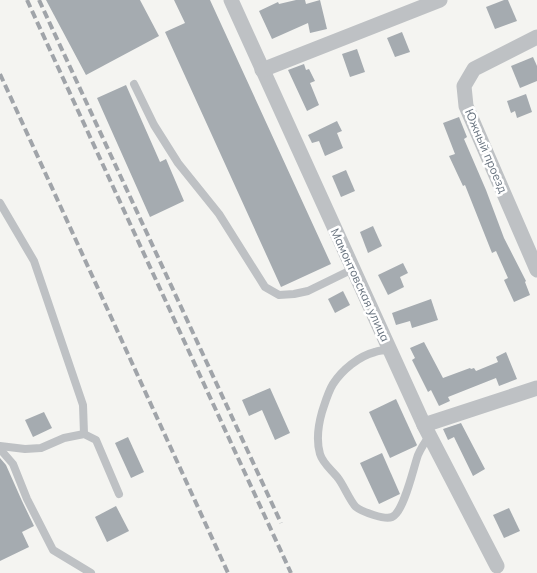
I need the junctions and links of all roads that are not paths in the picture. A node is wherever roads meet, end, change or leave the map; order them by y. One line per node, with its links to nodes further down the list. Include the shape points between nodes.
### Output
1 (231, 0): 5 (street, Мамонтовская улица)
2 (440, 0): 3 (street)
3 (418, 4): 5 (street)
4 (537, 37): 9 (street, Южный проезд, via 474,69 464,86 466,106)
5 (262, 70): 8 (street, Мамонтовская улица)
6 (134, 84): 8 (lane, via 178,163 219,214 265,287 279,295 294,294)
7 (0, 203): 13 (lane, via 34,261 83,405)
8 (353, 269): 10 (street, Мамонтовская улица)
9 (537, 270)
10 (390, 350): 12 (street, Мамонтовская улица); 12 (lane, via 365,355 344,370 333,383 320,421 318,441 321,456 355,507 382,518 392,517 405,500)
11 (537, 388): 12 (street)
12 (427, 430): 16 (street, Мамонтовская улица)
13 (84, 434): 14 (lane, via 41,448); 15 (lane, via 96,440)
14 (0, 447): 17 (lane, via 13,464 53,550)
15 (119, 494)
16 (497, 566)
17 (90, 573)

